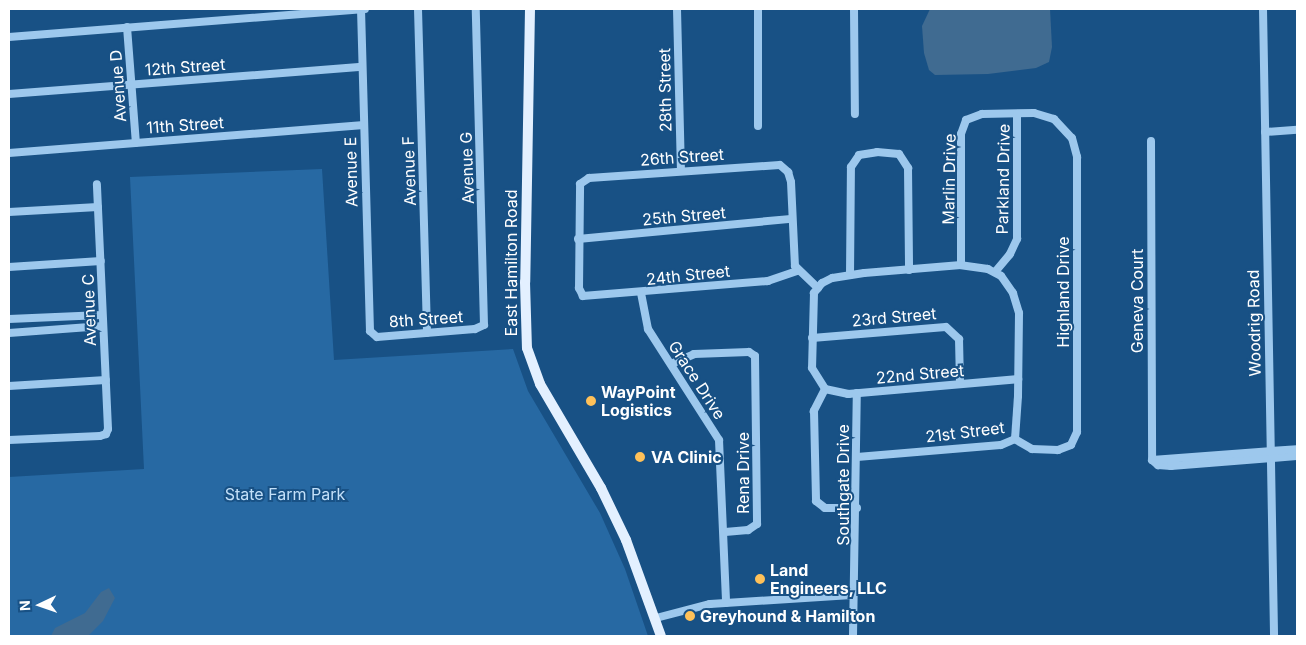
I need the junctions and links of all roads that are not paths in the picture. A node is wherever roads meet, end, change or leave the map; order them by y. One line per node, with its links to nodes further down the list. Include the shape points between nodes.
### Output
1 (361, 9): 2 (street); 10 (street); 12 (street, Avenue E)
2 (365, 9)
3 (418, 9): 45 (street, Avenue F)
4 (476, 9): 43 (street, Avenue G)
5 (530, 9): 66 (main road, East Hamilton Road, via 525,282 527,348 540,384 614,514)
6 (677, 9): 25 (street, 28th Street)
7 (758, 9): 18 (street)
8 (854, 9): 15 (street)
9 (1263, 9): 20 (street, Woodrig Road)
10 (127, 27): 11 (street); 13 (street, Avenue D)
11 (9, 37)
12 (362, 67): 13 (street, 12th Street); 17 (street, Avenue E)
13 (132, 85): 14 (street, 12th Street); 23 (street, Avenue D)
14 (9, 94)
15 (855, 114)
16 (1017, 114): 21 (street, Marlin Drive, via 1049,116 1065,127); 32 (street, Marlin Drive, via 976,114 963,126); 36 (street, Parkland Drive, via 1017,239)
17 (364, 125): 23 (street, 11th Street); 46 (street, Avenue E)
18 (758, 126)
19 (1297, 130): 20 (street)
20 (1265, 132): 59 (street, Woodrig Road)
21 (1072, 138): 57 (street, Highland Drive, via 1076,157 1078,420)
22 (1151, 141): 59 (street, Geneva Court, via 1152,460)
23 (136, 143): 24 (street, 11th Street)
24 (9, 153)
25 (681, 171): 29 (street, 26th Street, via 767,164 784,168 791,182); 30 (street, 26th Street, via 589,178 582,182)
26 (97, 184): 27 (street, Avenue C)
27 (98, 207): 28 (street); 31 (street, Avenue C)
28 (9, 212)
29 (791, 219): 30 (street, 25th Street); 35 (street, via 792,250)
30 (578, 240): 39 (street, 24th Street, via 581,294 589,298)
31 (101, 261): 33 (street); 40 (street, Avenue C)
32 (961, 265): 34 (street); 36 (street)
33 (9, 267)
34 (909, 270): 37 (street); 37 (street, via 908,168 899,154 877,152 859,155 850,167)
35 (797, 271): 38 (street); 39 (street, 24th Street, via 768,281)
36 (995, 272): 49 (street, via 1010,285 1018,306)
37 (850, 275): 38 (street, via 832,278)
38 (818, 288): 47 (street, via 813,299)
39 (641, 293): 48 (street, Grace Drive, via 644,320)
40 (102, 315): 41 (street); 42 (street, Avenue C)
41 (9, 319)
42 (103, 326): 44 (street); 50 (street, Avenue C)
43 (483, 327): 45 (street, 8th Street)
44 (9, 333)
45 (427, 333): 46 (street, 8th Street)
46 (371, 335)
47 (812, 338): 51 (street, 23rd Street, via 946,327 959,339); 53 (street, via 813,372)
48 (670, 364): 63 (street, Grace Drive, via 719,440 720,520); 63 (street, Rena Drive, via 694,354 749,352 755,356 757,524 748,530)
49 (1018, 379): 51 (street, 22nd Street); 55 (street)
50 (106, 380): 52 (street); 56 (street, Avenue C, via 106,434)
51 (960, 384): 54 (street, 22nd Street)
52 (9, 386)
53 (825, 390): 54 (street, 22nd Street); 62 (street, via 814,411 816,501 825,508)
54 (857, 393): 61 (street, Southgate Drive)
55 (1015, 438): 57 (street, 21st Street, via 1038,450 1058,450); 61 (street, 21st Street, via 1001,445)
56 (9, 440)
57 (1071, 444)
58 (1297, 449): 59 (street)
59 (1269, 455): 60 (street); 69 (street, Woodrig Road)
60 (1297, 456)
61 (857, 457): 62 (street, Southgate Drive)
62 (857, 508): 64 (street, Southgate Drive)
63 (725, 532): 65 (street, Grace Drive)
64 (852, 595): 65 (street); 68 (street, Southgate Drive)
65 (726, 603): 66 (street, via 695,607)
66 (656, 618): 67 (main road, East Hamilton Road)
67 (661, 636)
68 (853, 636)
69 (1274, 636)

